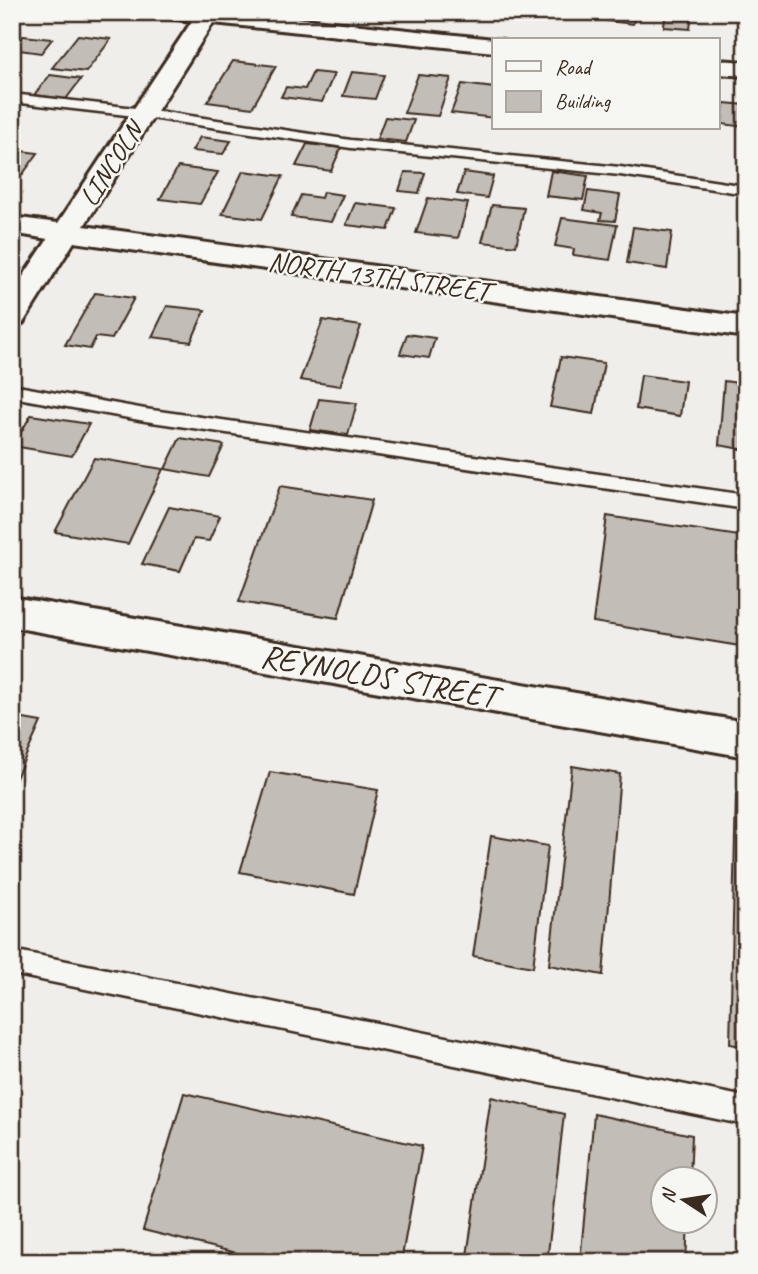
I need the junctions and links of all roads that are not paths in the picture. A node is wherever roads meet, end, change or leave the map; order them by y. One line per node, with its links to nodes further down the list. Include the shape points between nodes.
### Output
1 (169, 12): 2 (street)
2 (208, 14): 3 (street); 7 (street, LINCOLN)
3 (492, 45)
4 (720, 67): 5 (street)
5 (746, 69)
6 (12, 98): 7 (lane)
7 (144, 113): 8 (lane, via 351,144 620,171); 10 (street, LINCOLN)
8 (746, 190)
9 (12, 225): 10 (street, NORTH 13TH STREET)
10 (66, 232): 11 (street, LINCOLN); 12 (street, NORTH 13TH STREET)
11 (12, 316)
12 (746, 327)
13 (12, 391): 14 (lane, via 159,417)
14 (746, 502)
15 (12, 612): 16 (street, REYNOLDS STREET)
16 (746, 740)
17 (12, 962): 18 (lane)
18 (746, 1111)

